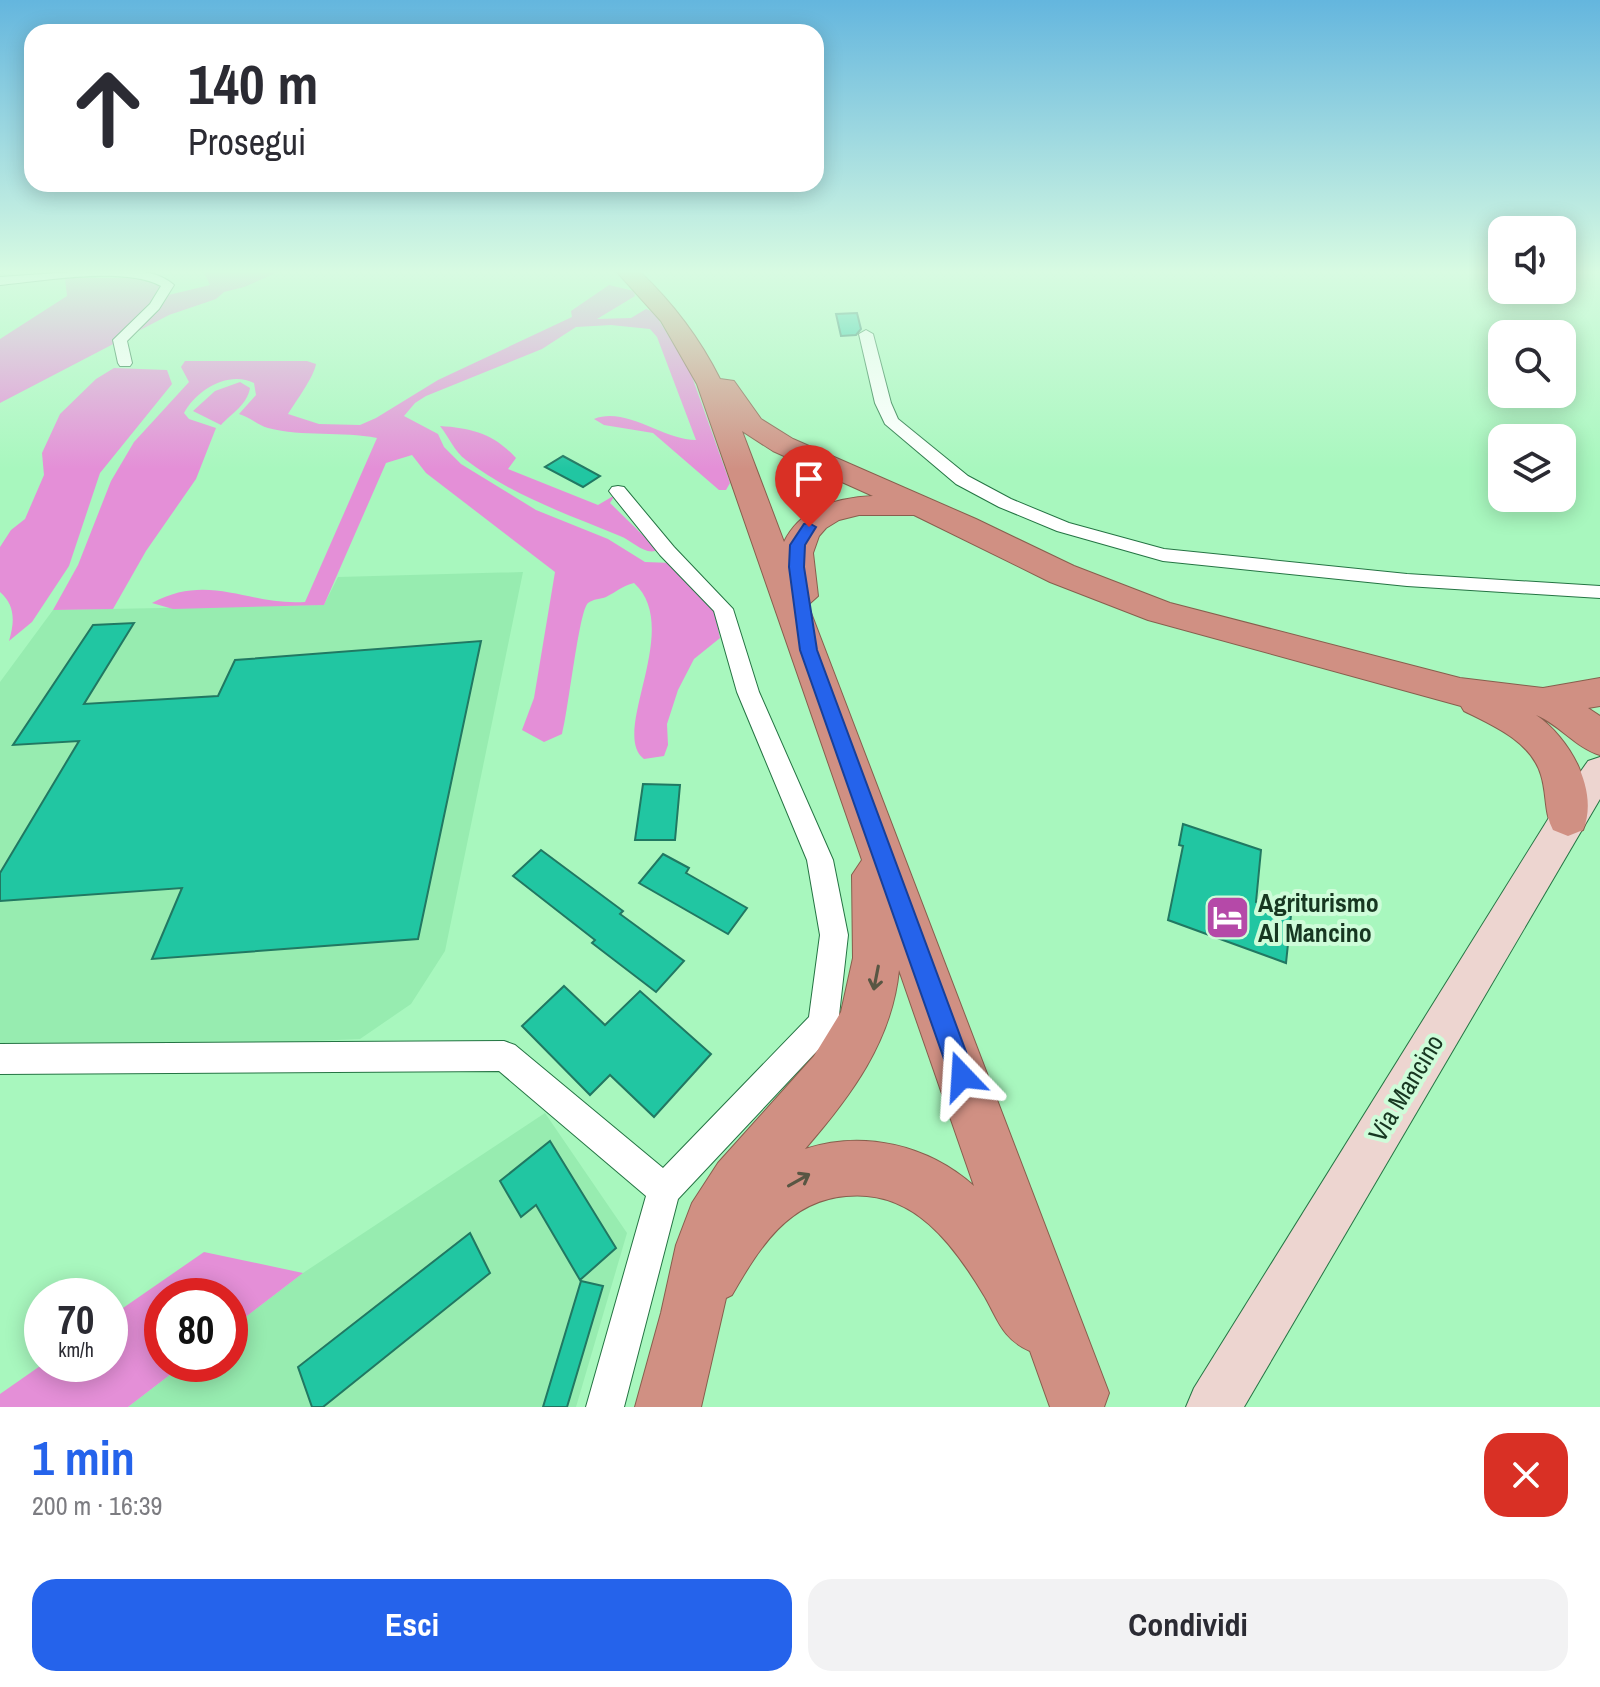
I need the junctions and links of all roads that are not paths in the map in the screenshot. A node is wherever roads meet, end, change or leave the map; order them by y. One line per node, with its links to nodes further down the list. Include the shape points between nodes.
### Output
1 (122, 338): 5 (street)
2 (684, 338): 9 (highway, via 706,372)
3 (698, 338): 7 (highway, via 751,425 783,445)
4 (867, 338): 8 (street, via 891,421 962,480 1063,527 1163,555 1407,580)
5 (125, 363)
6 (618, 491): 18 (street, via 723,609 748,692 820,860 834,935 823,1024)
7 (939, 514): 9 (highway, via 873,504 837,511 809,527 798,545 796,567); 11 (highway, via 1134,604 1460,692 1510,717)
8 (1600, 592)
9 (809, 650): 15 (highway)
10 (1600, 692): 11 (highway)
11 (1542, 721): 12 (highway, via 1566,712); 13 (highway, via 1581,751); 16 (highway, via 1567,783)
12 (1600, 740)
13 (1600, 752)
14 (1600, 771): 16 (main road, Via Mancino)
15 (868, 817): 19 (highway, one-way to 19, via 879,926 870,1007 831,1080 719,1211 704,1242); 19 (highway, one-way to 15, via 756,1208 813,1173 844,1166 880,1167 912,1178 944,1198 971,1227 1077,1393)
16 (1568, 818): 22 (main road, Via Mancino)
17 (0, 1059): 18 (street, via 504,1056)
18 (664, 1190): 20 (street)
19 (695, 1300): 21 (highway)
20 (605, 1407)
21 (668, 1407)
22 (1213, 1407)

